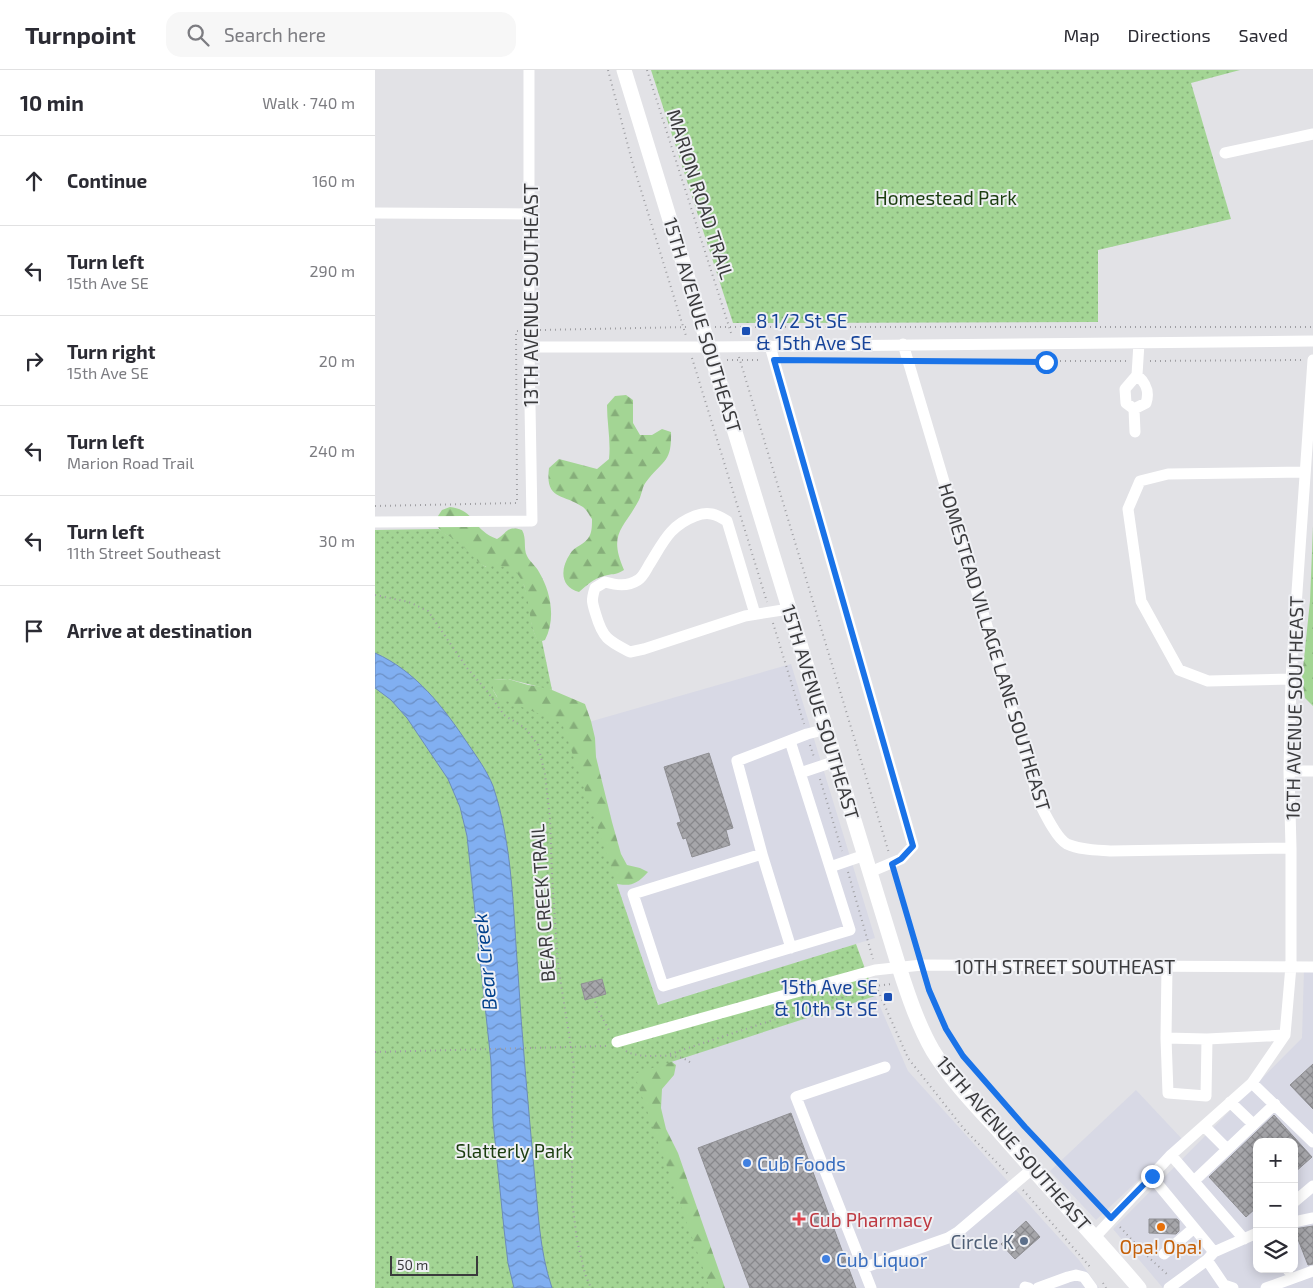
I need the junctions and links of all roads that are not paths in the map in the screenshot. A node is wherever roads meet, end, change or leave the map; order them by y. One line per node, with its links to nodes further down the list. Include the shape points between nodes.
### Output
1 (529, 70): 6 (street, 13TH AVENUE SOUTHEAST)
2 (624, 70): 12 (main road, 15TH AVENUE SOUTHEAST)
3 (1313, 134): 4 (street)
4 (1225, 153)
5 (375, 213): 6 (street)
6 (530, 214): 11 (street, 13TH AVENUE SOUTHEAST)
7 (1313, 341): 8 (street)
8 (1139, 343): 9 (street); 14 (street)
9 (903, 344): 10 (street); 28 (street, HOMESTEAD VILLAGE LANE SOUTHEAST, via 1040,804 1065,843 1110,852)
10 (770, 346): 12 (street); 32 (street, via 913,846 901,859)
11 (529, 347): 12 (street); 18 (street, 13TH AVENUE SOUTHEAST, via 532,521)
12 (709, 347): 19 (main road, 15TH AVENUE SOUTHEAST)
13 (1308, 360): 17 (street, 16TH AVENUE SOUTHEAST)
14 (1137, 374): 15 (street, via 1125,389 1126,402); 15 (street, via 1146,385 1149,396 1146,403)
15 (1134, 409): 16 (street)
16 (1135, 432)
17 (1305, 472): 21 (street, 16TH AVENUE SOUTHEAST); 21 (street, via 1169,474 1140,481 1129,509 1141,601 1179,670 1208,681)
18 (375, 522)
19 (789, 609): 20 (street); 22 (main road, 15TH AVENUE SOUTHEAST)
20 (755, 614): 20 (street, via 727,521 717,514 701,514 682,521 672,529 640,579 629,585 605,582 595,588 591,600 601,633 613,644 630,652)
21 (1291, 679): 25 (street, 16TH AVENUE SOUTHEAST)
22 (827, 729): 23 (street); 24 (main road, 15TH AVENUE SOUTHEAST)
23 (790, 741): 27 (street); 29 (street, via 737,761)
24 (836, 761): 27 (street); 30 (main road, 15TH AVENUE SOUTHEAST)
25 (1289, 770): 26 (street); 28 (street, 16TH AVENUE SOUTHEAST)
26 (1313, 771)
27 (800, 773): 31 (street)
28 (1291, 848): 35 (street, 16TH AVENUE SOUTHEAST)
29 (762, 854): 33 (street); 33 (street, via 633,894 663,986)
30 (865, 855): 31 (street); 32 (main road, 15TH AVENUE SOUTHEAST)
31 (830, 867): 33 (street, via 850,930)
32 (870, 872): 34 (main road, 15TH AVENUE SOUTHEAST)
33 (791, 948)
34 (899, 966): 36 (street, 10TH STREET SOUTHEAST); 41 (street, 10TH STREET SOUTHEAST); 51 (main road, 15TH AVENUE SOUTHEAST, via 916,1016 933,1049 959,1086)
35 (1291, 966): 36 (street, 10TH STREET SOUTHEAST); 37 (street, 10TH STREET SOUTHEAST); 38 (street, 16TH AVENUE SOUTHEAST)
36 (1167, 967): 39 (street)
37 (1313, 967)
38 (1285, 1035): 40 (street); 43 (street)
39 (1165, 1038): 40 (street); 40 (street, via 1168,1093 1206,1096)
40 (1207, 1039)
41 (617, 1042)
42 (885, 1066): 64 (street, via 796,1097)
43 (1252, 1082): 44 (street); 45 (street)
44 (1231, 1102): 46 (street); 47 (street)
45 (1275, 1104): 46 (street); 48 (street)
46 (1253, 1124): 49 (street)
47 (1204, 1126): 49 (street); 50 (street)
48 (1313, 1142)
49 (1227, 1150): 53 (street)
50 (1171, 1156): 52 (street); 53 (street)
51 (1032, 1169): 60 (main road, 15TH AVENUE SOUTHEAST); 64 (street, via 948,1238)
52 (1152, 1176): 58 (street); 60 (street)
53 (1194, 1181): 61 (street)
54 (1313, 1186): 55 (street)
55 (1298, 1199)
56 (1313, 1218): 57 (street)
57 (1298, 1221)
58 (1195, 1228): 62 (street); 63 (street)
59 (1253, 1235): 61 (street)
60 (1095, 1237): 67 (main road, 15TH AVENUE SOUTHEAST)
61 (1243, 1239): 63 (street)
62 (1164, 1254)
63 (1211, 1256): 66 (street); 71 (street, via 1224,1285)
64 (863, 1268): 68 (street)
65 (1313, 1271): 72 (street)
66 (1173, 1285)
67 (1136, 1286)
68 (871, 1288)
69 (1038, 1288): 70 (street, via 1076,1275 1084,1277)
70 (1091, 1288)
71 (1233, 1288)
72 (1266, 1288)

